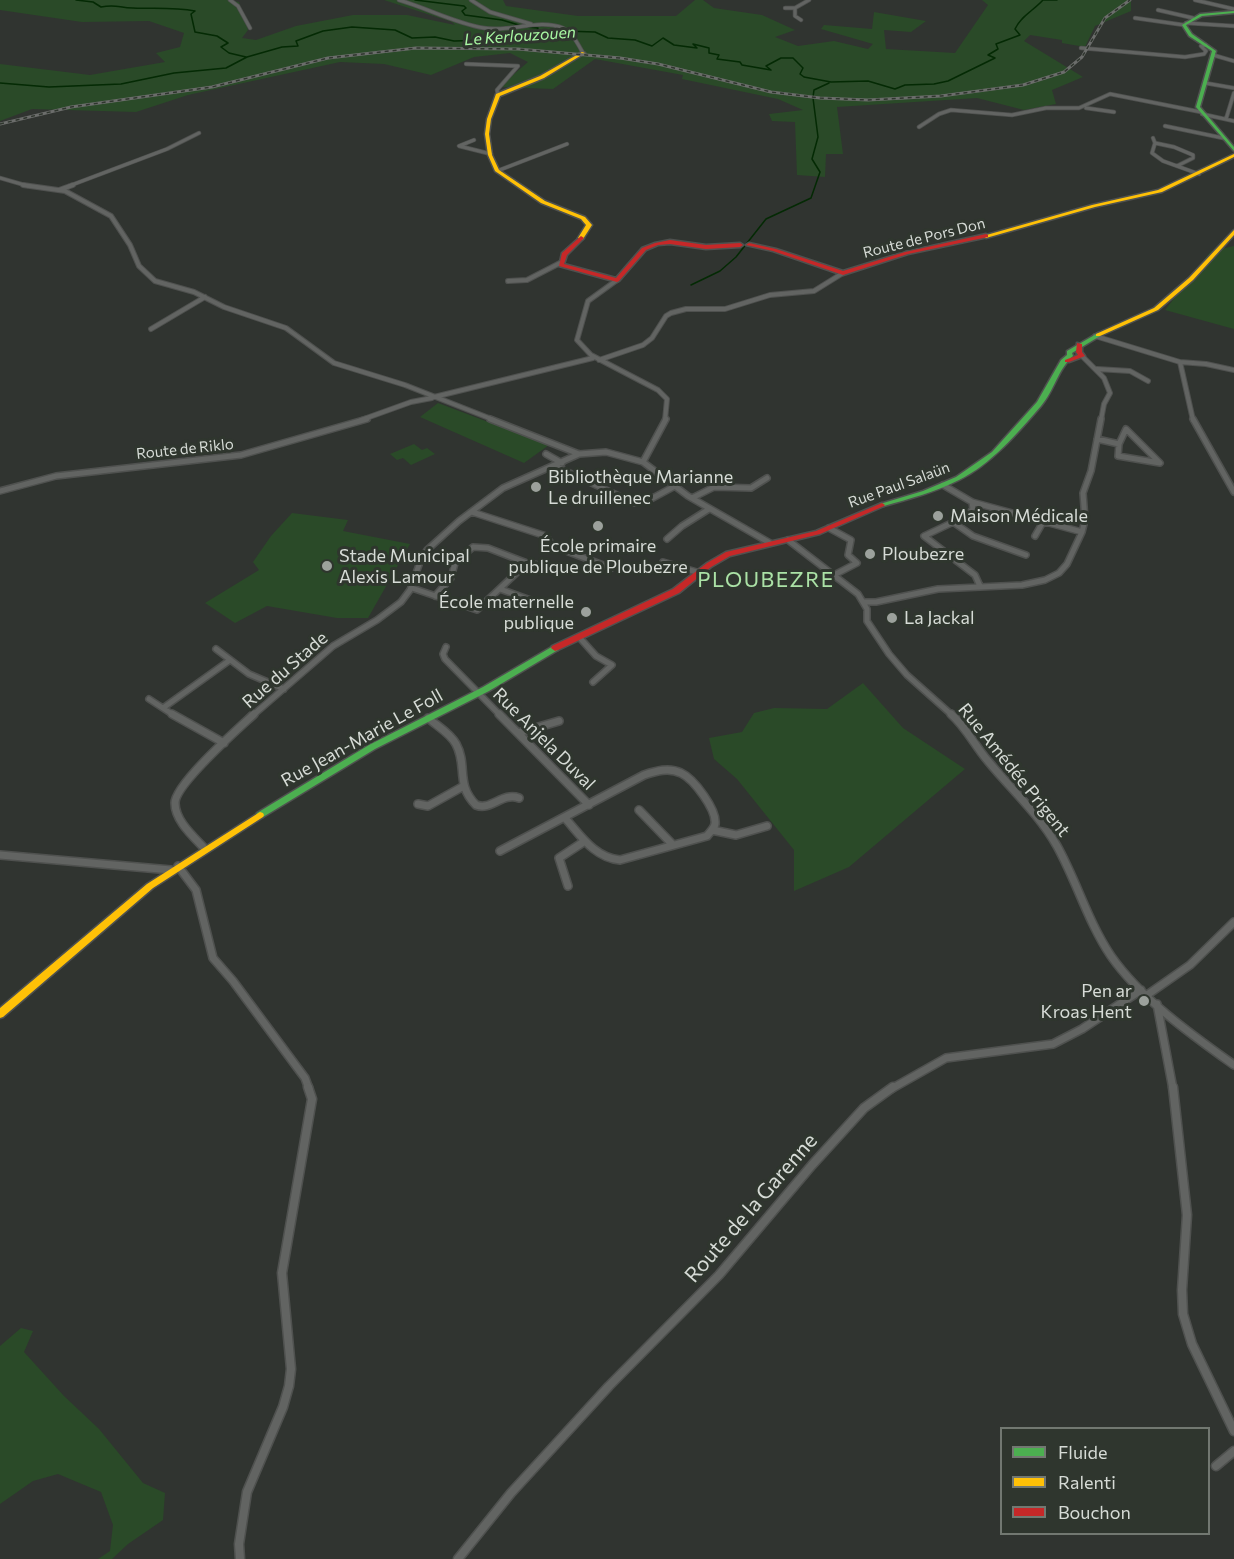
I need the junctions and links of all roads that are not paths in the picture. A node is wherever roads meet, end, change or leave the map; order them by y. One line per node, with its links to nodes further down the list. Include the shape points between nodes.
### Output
1 (230, 0): 15 (street, via 238,5)
2 (399, 0): 13 (street, via 484,28)
3 (471, 0): 13 (street, via 502,17)
4 (808, 0): 7 (street)
5 (1196, 0): 9 (street)
6 (785, 8): 7 (street)
7 (795, 8): 11 (street, via 795,16)
8 (1158, 10): 12 (street)
9 (1234, 11): 12 (main road)
10 (1135, 18): 12 (street)
11 (801, 20)
12 (1188, 22): 14 (street); 16 (main road, via 1185,29)
13 (532, 24): 18 (street, via 568,31)
14 (1234, 26)
15 (250, 28)
16 (1206, 45): 17 (street, via 1201,46 1204,54 1185,57); 19 (main road, via 1214,51)
17 (1081, 48)
18 (583, 53): 25 (main road, via 522,87)
19 (1213, 55): 20 (street); 22 (main road)
20 (1234, 61)
21 (466, 64): 25 (street, via 518,66 497,90)
22 (1205, 83): 23 (street); 28 (main road, via 1199,101)
23 (1234, 88)
24 (1234, 93): 29 (street)
25 (498, 95): 40 (main road, via 487,125)
26 (1079, 108): 27 (street); 28 (street, via 1113,94); 32 (street, via 1046,108 1012,115 951,110)
27 (1114, 112)
28 (1201, 113): 29 (street); 35 (main road)
29 (1226, 119): 30 (street)
30 (1234, 121)
31 (1165, 126): 35 (street)
32 (919, 127)
33 (199, 133): 46 (street)
34 (1152, 138): 37 (street)
35 (1223, 138): 39 (main road)
36 (474, 140): 40 (street, via 459,146)
37 (1155, 143): 42 (street, via 1154,156); 42 (street, via 1193,155)
38 (567, 144): 43 (street)
39 (1234, 150)
40 (491, 154): 43 (main road)
41 (1234, 155): 44 (main road, Route de Pors Don)
42 (1178, 166): 44 (street)
43 (497, 171): 48 (main road, via 543,202 583,218 590,225)
44 (1199, 174): 49 (main road, Route de Pors Don, via 1160,190 980,238 907,253)
45 (0, 178): 46 (street)
46 (59, 190): 52 (street, via 111,216 149,277)
47 (1234, 231): 54 (main road, Rue Paul Salaün, via 1191,279 1156,309)
48 (560, 262): 50 (main road, via 571,269); 51 (street, via 526,280)
49 (843, 273): 50 (main road, via 774,250 745,245 706,248 670,242 644,249); 56 (street, Route de Pors Don, via 814,291 770,295 725,309 671,313 643,345)
50 (617, 280): 56 (street, via 585,307 578,344)
51 (508, 281)
52 (205, 297): 53 (street); 61 (street, via 286,328 334,363)
53 (151, 329)
54 (1095, 336): 55 (main road, Rue Paul Salaün); 57 (street)
55 (1077, 354): 58 (street); 70 (main road, Rue Paul Salaün, via 1062,365 1040,403 994,453)
56 (596, 359): 61 (street, Route de Pors Don); 67 (street, via 628,372 668,400 662,428)
57 (1180, 362): 59 (street); 73 (street, via 1194,424)
58 (1097, 369): 60 (street, via 1127,370); 62 (street, via 1110,393)
59 (1234, 370)
60 (1148, 381)
61 (436, 398): 65 (street); 72 (street, Route de Riklo, via 241,455 56,476)
62 (1097, 439): 63 (street); 81 (street, via 1083,493)
63 (1119, 444): 63 (street, via 1118,456 1160,463 1126,429)
64 (546, 454): 66 (street)
65 (579, 454): 66 (street, Rue du Stade); 67 (street, via 606,452)
66 (562, 462): 68 (street, Rue du Stade)
67 (643, 462): 71 (street)
68 (555, 466): 71 (street, via 634,503); 77 (street, Rue du Stade, via 504,486)
69 (767, 478): 74 (street, via 751,488 713,486)
70 (943, 485): 75 (street); 80 (main road, Rue Paul Salaün, via 870,508)
71 (675, 486): 74 (street)
72 (0, 491)
73 (1234, 492)
74 (692, 498): 76 (street)
75 (972, 502): 78 (street, via 971,512); 79 (street)
76 (709, 509): 83 (street); 85 (street)
77 (472, 512): 90 (street, via 546,536 553,546); 94 (street, Rue du Stade, via 427,550)
78 (953, 522): 86 (street, via 973,536); 93 (street, via 924,536 975,575)
79 (1043, 522): 81 (street); 82 (street)
80 (829, 528): 84 (main road, Rue Paul Salaün); 92 (street, via 851,540 848,555 857,563)
81 (1082, 532): 93 (street, via 1059,573 1022,585)
82 (1035, 536)
83 (667, 540)
84 (788, 540): 85 (main road, Rue Paul Salaün); 92 (street, Rue Amédée Prigent)
85 (770, 543): 91 (main road, Rue Jean-Marie Le Foll, via 728,554)
86 (1026, 555)
87 (663, 562): 91 (street)
88 (527, 563): 89 (street); 95 (street); 96 (street, via 488,548 473,547 455,563 451,578)
89 (544, 566)
90 (610, 568)
91 (700, 573): 99 (main road, Rue Jean-Marie Le Foll, via 675,591)
92 (834, 575): 98 (street, Rue Amédée Prigent)
93 (980, 586): 98 (street)
94 (412, 588): 96 (street); 104 (street, Rue du Stade, via 393,609 333,646)
95 (500, 589): 96 (street, via 474,610); 97 (street)
96 (435, 596)
97 (536, 602)
98 (864, 602): 128 (street, Rue Amédée Prigent, via 867,621 889,654 959,721 1058,846 1111,956)
99 (579, 637): 103 (street, via 596,656 612,665); 105 (main road, Rue Jean-Marie Le Foll, via 543,653)
100 (446, 647): 105 (street, Rue Anjela Duval, via 442,654 445,659)
101 (216, 649): 102 (street)
102 (230, 660): 104 (street, via 249,674); 107 (street)
103 (593, 682)
104 (284, 689): 111 (street, Rue du Stade)
105 (477, 694): 108 (main road, Rue Jean-Marie Le Foll); 110 (street, Rue Anjela Duval)
106 (149, 699): 107 (street)
107 (163, 708): 111 (street)
108 (428, 718): 112 (street, via 458,747); 122 (main road, Rue Jean-Marie Le Foll, via 372,747)
109 (559, 722): 110 (street)
110 (518, 733): 115 (street, Rue Anjela Duval)
111 (224, 743): 122 (street, Rue du Stade, via 181,786 175,799 177,814)
112 (462, 787): 113 (street, via 479,807 508,795); 114 (street, via 428,806)
113 (519, 798)
114 (417, 804)
115 (589, 805): 117 (street); 119 (street, via 656,770 678,771 696,784 715,821)
116 (639, 810): 121 (street)
117 (565, 818): 120 (street); 123 (street)
118 (767, 826): 119 (street, via 736,835)
119 (712, 830): 121 (street, via 707,836)
120 (585, 841): 121 (street, via 597,854 620,860); 126 (street, via 559,858)
121 (674, 845)
122 (205, 849): 125 (main road, Rue Jean-Marie Le Foll)
123 (500, 851)
124 (0, 855): 125 (street)
125 (175, 868): 130 (main road, Rue Jean-Marie Le Foll, via 135,897); 135 (street, via 196,890 213,958 305,1078 312,1099 282,1273 291,1369 289,1386 248,1492)
126 (568, 886)
127 (1234, 922): 128 (street, Route de la Garenne, via 1190,965)
128 (1144, 992): 129 (street, Rue Amédée Prigent); 136 (street, Route de la Garenne, via 1053,1044 946,1058 864,1108 719,1275 609,1386 512,1493)
129 (1157, 1004): 131 (street, Rue Amédée Prigent); 132 (street, via 1156,1016 1167,1052 1187,1215 1183,1314)
130 (0, 1014)
131 (1234, 1065)
132 (1234, 1431)
133 (1234, 1451): 134 (street)
134 (1216, 1466)
135 (240, 1559)
136 (458, 1559)

